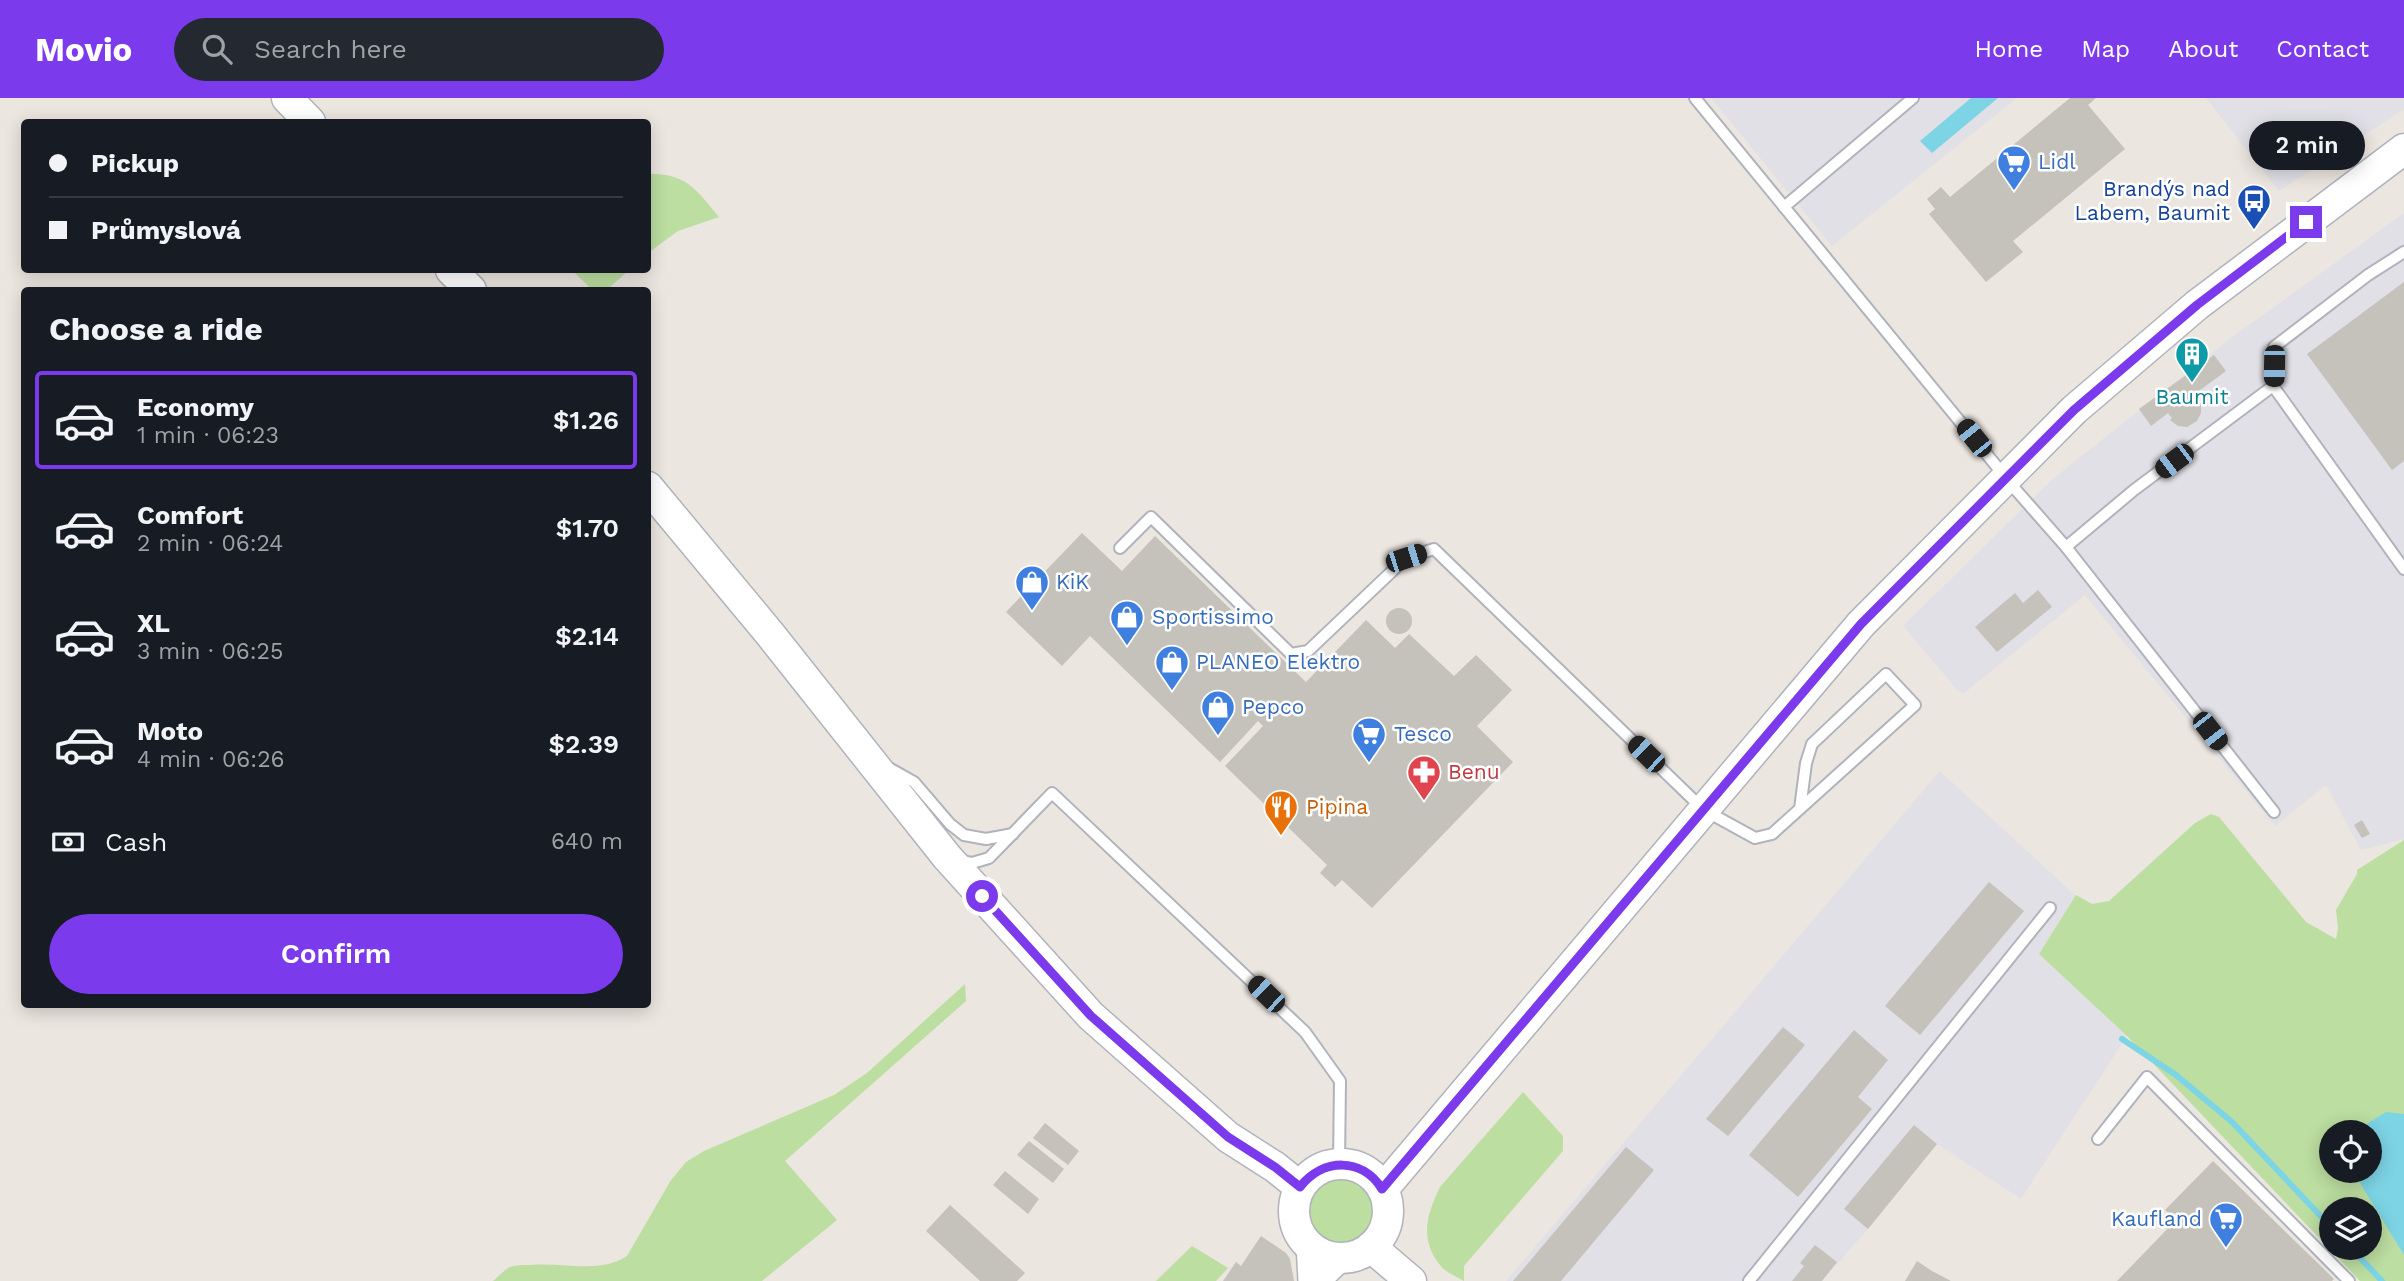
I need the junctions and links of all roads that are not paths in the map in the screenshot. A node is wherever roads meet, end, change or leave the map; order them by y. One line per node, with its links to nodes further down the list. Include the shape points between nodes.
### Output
1 (287, 98): 4 (main road)
2 (1695, 98): 6 (lane)
3 (1913, 98): 6 (lane)
4 (307, 119)
5 (2404, 149): 11 (main road, via 2197,305 2074,410)
6 (1784, 207): 11 (lane)
7 (2404, 252): 10 (lane, via 2274,347)
8 (454, 273): 9 (main road)
9 (468, 287)
10 (2273, 386): 13 (lane); 15 (lane)
11 (2005, 477): 13 (lane); 18 (main road, via 1861,624)
12 (651, 491): 16 (main road)
13 (2066, 547): 19 (lane)
14 (1119, 548): 18 (lane, via 1152,517 1291,654 1308,651 1406,558 1434,549)
15 (2404, 569)
16 (865, 755): 20 (lane, via 914,782 964,835 986,839); 21 (main road)
17 (1800, 809): 17 (lane, via 1915,705 1886,674 1812,744); 18 (lane, via 1772,834 1755,838)
18 (1704, 810): 26 (main road)
19 (2274, 812)
20 (1013, 834): 21 (lane, via 989,858 972,863); 24 (lane, via 1052,793 1305,1032 1340,1081)
21 (947, 857): 25 (main road, via 1091,1016 1228,1137)
22 (2050, 908): 33 (lane)
23 (2098, 1139): 34 (lane, via 2147,1077)
24 (1339, 1164): 25 (main road, via 1314,1172); 26 (main road, via 1365,1171)
25 (1300, 1187): 27 (main road, via 1294,1220)
26 (1382, 1189): 28 (main road, via 1387,1221)
27 (1307, 1244): 29 (main road, via 1321,1255); 30 (street)
28 (1371, 1247): 29 (main road); 32 (main road)
29 (1343, 1258): 31 (street)
30 (1309, 1281)
31 (1320, 1281)
32 (1411, 1281)
33 (1749, 1281)
34 (2349, 1281)

